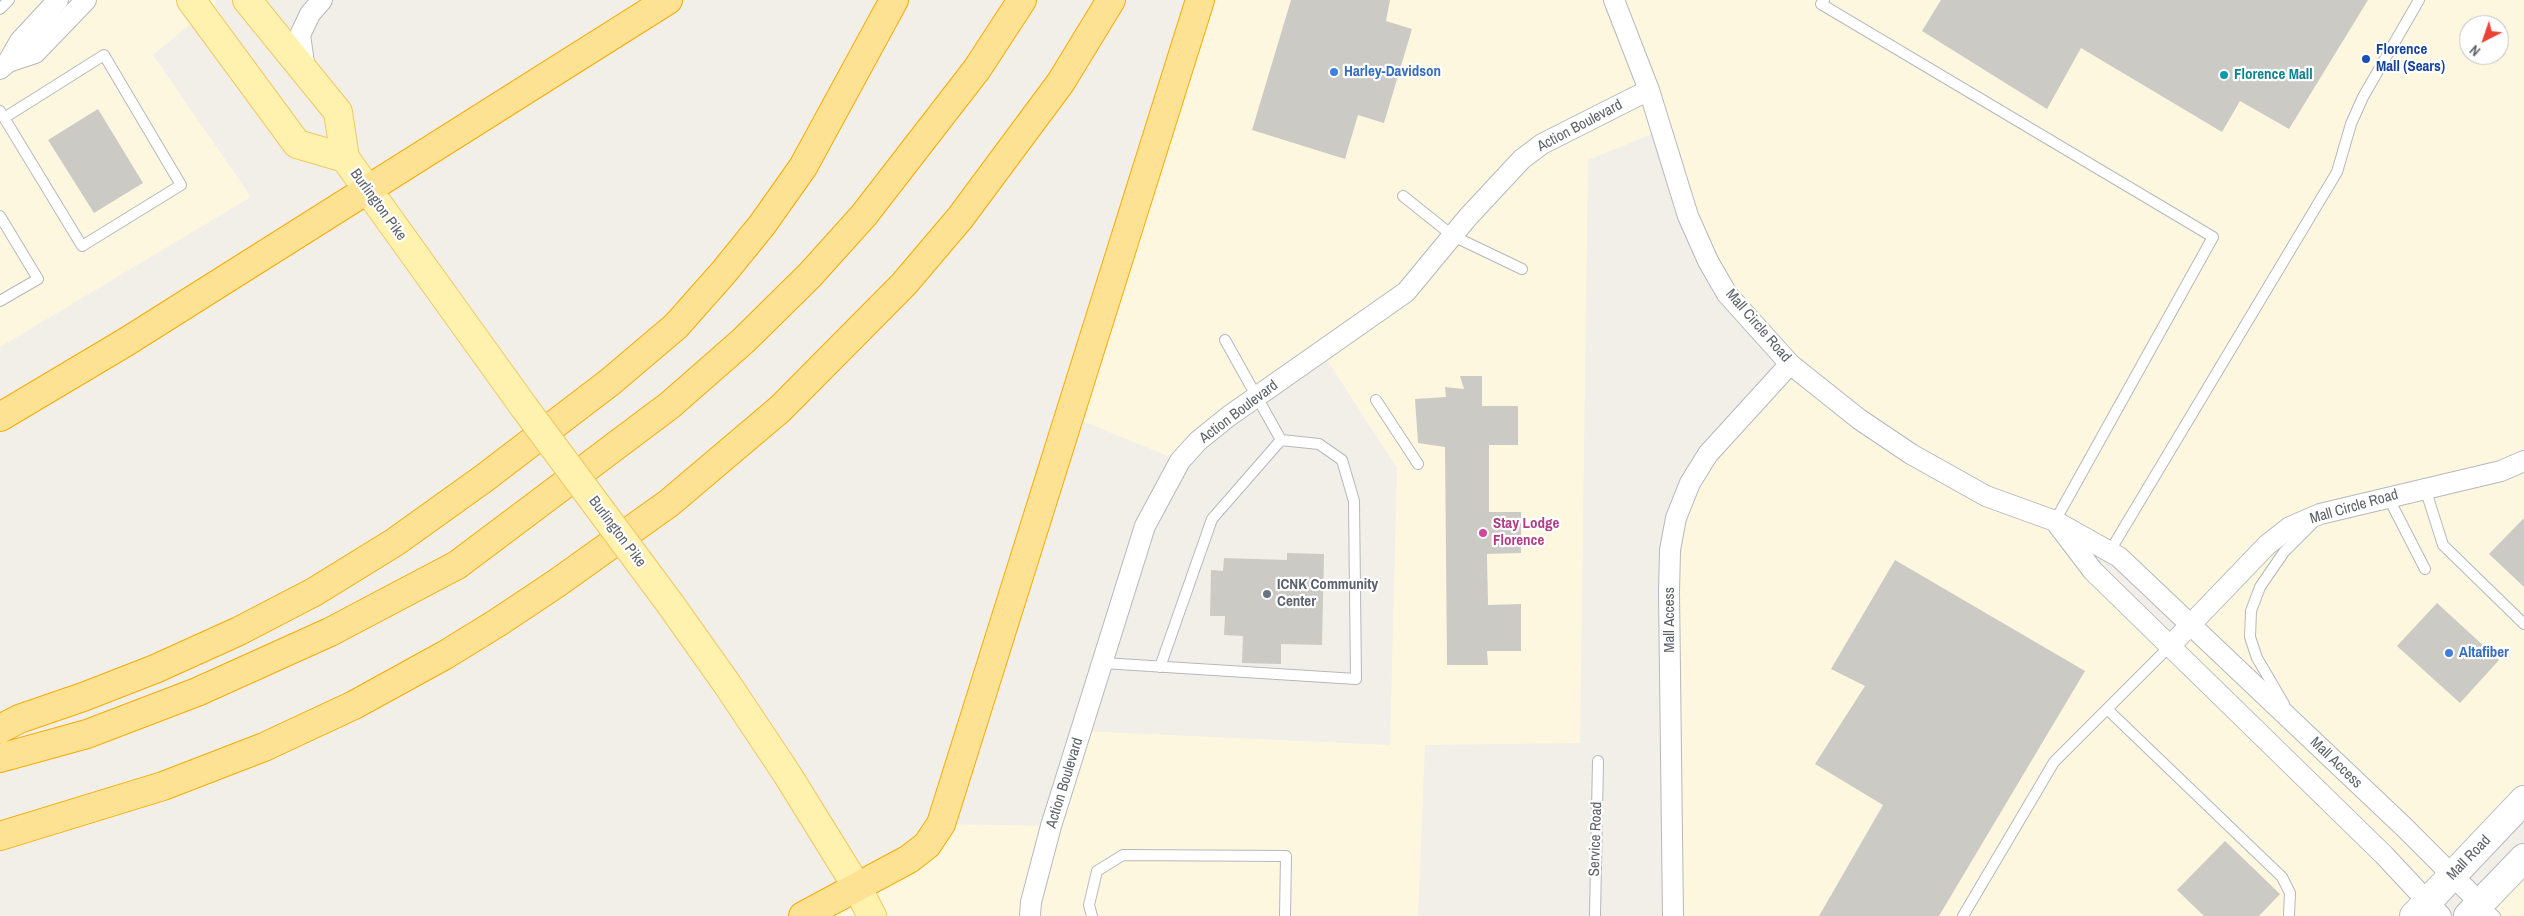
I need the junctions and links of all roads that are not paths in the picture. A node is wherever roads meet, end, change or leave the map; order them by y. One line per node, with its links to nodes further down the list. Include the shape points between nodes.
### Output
1 (10, 0): 15 (lane)
2 (58, 0): 16 (street, via 20,40)
3 (86, 0): 16 (street, via 35,53)
4 (191, 0): 20 (main road, Burlington Pike, via 298,144)
5 (247, 0): 17 (main road, Burlington Pike)
6 (322, 0): 17 (street, via 310,14 300,35)
7 (668, 0): 21 (highway)
8 (894, 0): 47 (highway, via 802,167 762,225 676,326 610,382 395,542 314,592 155,669)
9 (1022, 0): 49 (highway, via 971,77 864,215 810,275 743,341 670,404 457,565 330,632 196,692 86,734)
10 (1111, 0): 52 (highway, via 1061,82 960,218 904,284 780,409 669,502 497,623 354,704 264,747 163,786)
11 (1200, 0): 55 (highway, via 942,824 927,845 909,859)
12 (1614, 0): 18 (street, Mall Circle Road)
13 (1824, 0): 38 (lane, via 1821,4 2214,237)
14 (2419, 0): 39 (lane, via 2363,97 2337,172)
15 (0, 9)
16 (4, 65)
17 (305, 70): 20 (main road, Burlington Pike, via 338,112)
18 (1649, 90): 24 (street, Action Boulevard, via 1536,149 1502,178); 28 (street, Mall Circle Road, via 1688,216 1708,261 1727,294)
19 (2, 114): 19 (lane, via 82,246 181,185 104,55)
20 (345, 158): 21 (main road, Burlington Pike)
21 (366, 189): 31 (highway, via 126,342); 55 (main road, Burlington Pike, bridge, via 670,605 772,751)
22 (1403, 196): 24 (lane)
23 (0, 216): 26 (lane, via 38,278)
24 (1453, 236): 25 (lane); 29 (street, Action Boulevard, via 1392,304)
25 (1522, 269)
26 (0, 301)
27 (1225, 340): 29 (lane)
28 (1790, 364): 38 (street, Mall Circle Road, via 1859,420 1911,454 1986,496); 64 (street, Mall Access, via 1708,454 1690,483 1676,518 1670,550 1669,592)
29 (1256, 397): 32 (lane); 44 (street, Action Boulevard, via 1198,441 1169,477 1145,526)
30 (1376, 400): 34 (lane)
31 (0, 417)
32 (1281, 440): 45 (lane, via 1212,519); 45 (lane, via 1319,444 1342,460 1354,501 1356,680)
33 (2524, 461): 35 (street, Mall Circle Road, via 2501,471)
34 (1418, 464)
35 (2424, 488): 36 (street, Mall Circle Road); 42 (lane, via 2443,545)
36 (2388, 497): 37 (street, Mall Circle Road); 40 (lane)
37 (2320, 514): 41 (street, Mall Circle Road, via 2290,527 2267,545); 48 (lane, via 2284,552 2260,587 2252,611 2250,636 2257,658)
38 (2055, 521): 39 (street, Mall Circle Road); 43 (street, via 2093,571)
39 (2110, 551): 41 (street, Mall Circle Road)
40 (2425, 569)
41 (2191, 624): 43 (street, Mall Circle Road); 48 (street, Mall Access)
42 (2524, 624)
43 (2170, 646): 46 (lane); 56 (street, via 2384,854)
44 (1103, 663): 45 (lane); 60 (street, Action Boulevard, via 1051,826)
45 (1160, 667)
46 (2107, 709): 65 (lane, via 2054,762); 66 (lane, via 2282,877 2290,892)
47 (0, 729)
48 (2302, 729): 54 (street, Mall Access)
49 (0, 758)
50 (1598, 761): 63 (lane, Service Road)
51 (2524, 800): 54 (main road, Mall Road)
52 (0, 836)
53 (2524, 858): 57 (main road)
54 (2452, 875): 56 (main road, Mall Road); 57 (street, Mall Access)
55 (857, 887): 58 (highway); 59 (main road, Burlington Pike)
56 (2427, 911)
57 (2481, 912)
58 (803, 916)
59 (872, 916)
60 (1030, 916)
61 (1092, 916): 62 (lane, via 1089,905 1097,871 1123,855 1286,856)
62 (1285, 916)
63 (1595, 916)
64 (1673, 916)
65 (1964, 916)
66 (2289, 916)

